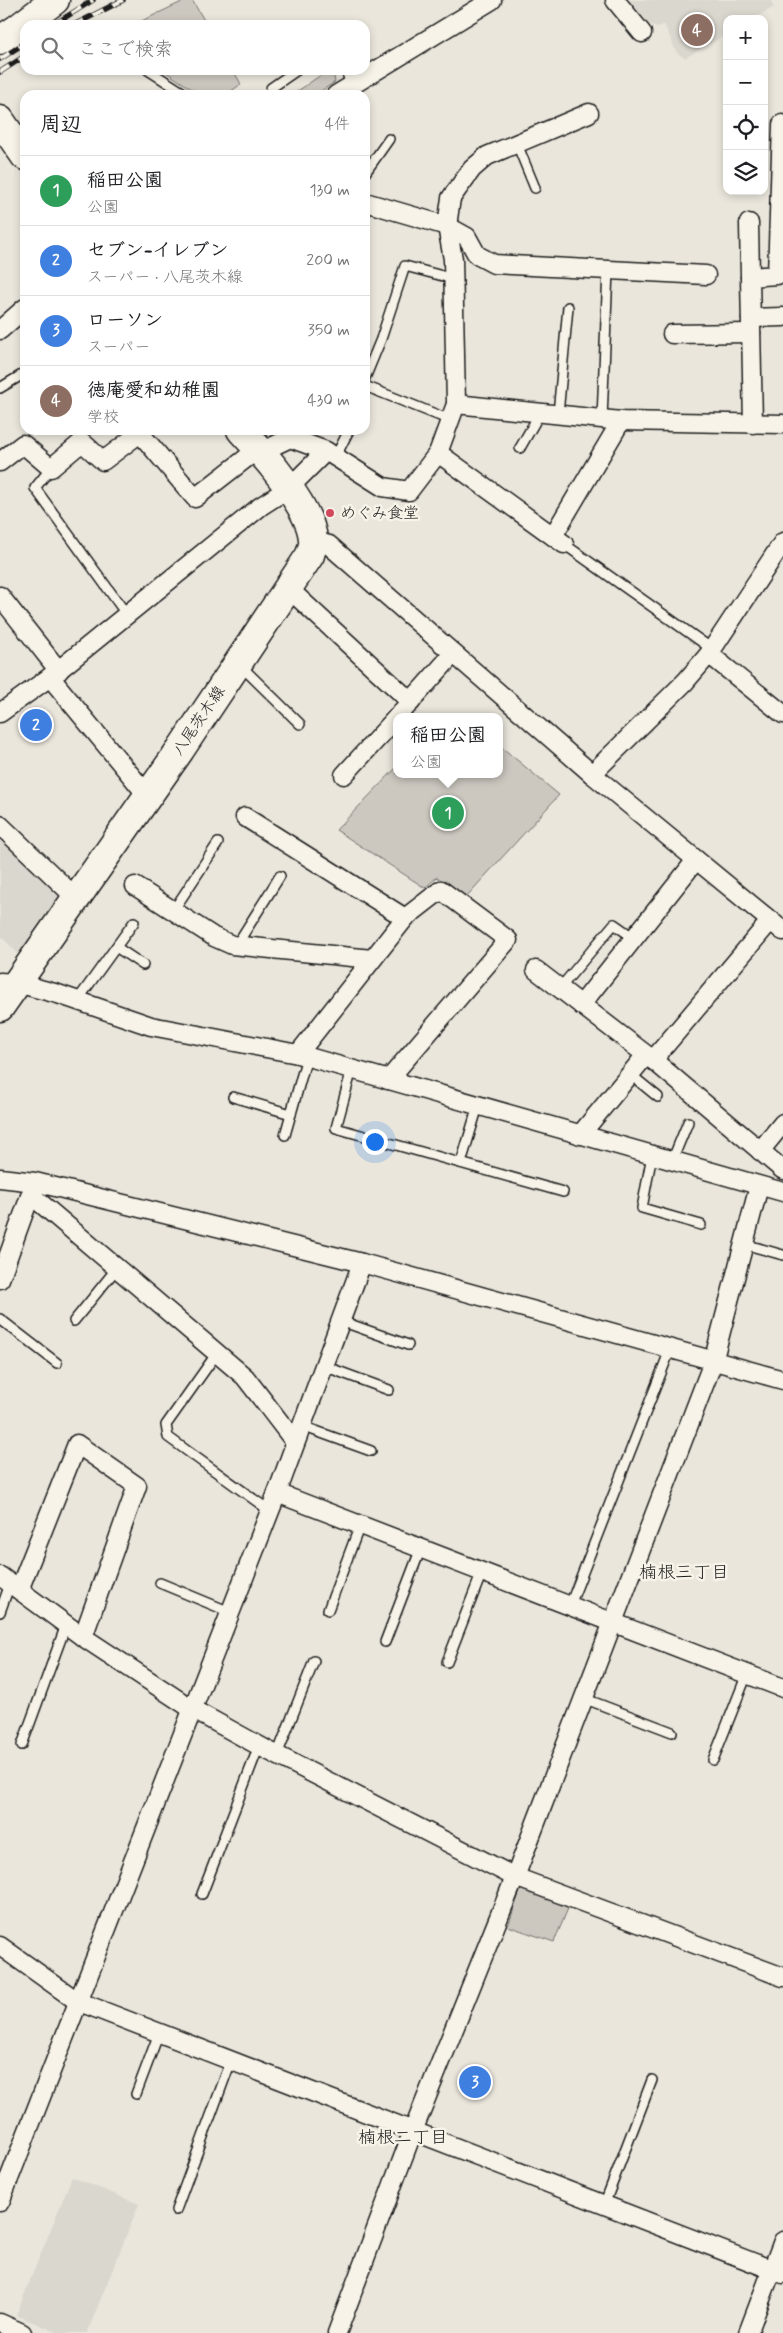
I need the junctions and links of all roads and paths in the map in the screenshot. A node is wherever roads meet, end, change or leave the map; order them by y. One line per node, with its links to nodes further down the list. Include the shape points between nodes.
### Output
1 (492, 0): 8 (street)
2 (615, 0): 6 (street)
3 (51, 1): 4 (main road)
4 (26, 20)
5 (20, 25): 7 (main road)
6 (642, 33)
7 (0, 40)
8 (370, 69)
9 (156, 75): 13 (lane)
10 (290, 75): 14 (lane)
11 (360, 75): 12 (street)
12 (344, 84)
13 (179, 90)
14 (271, 90)
15 (589, 113): 19 (street)
16 (0, 120): 20 (main road)
17 (782, 124): 28 (street, via 777,275)
18 (389, 139): 21 (lane)
19 (517, 144): 22 (lane); 25 (street, via 486,156 472,169 451,198)
20 (20, 149)
21 (370, 166)
22 (535, 188)
23 (370, 203): 25 (street)
24 (749, 223): 28 (street)
25 (447, 226): 26 (street, via 467,237 477,255 494,264); 29 (street)
26 (608, 270): 27 (street); 43 (lane)
27 (706, 275)
28 (750, 277): 33 (street)
29 (454, 279): 36 (lane, via 405,266); 40 (street)
30 (568, 307): 42 (lane)
31 (20, 312): 34 (street)
32 (783, 317): 33 (street)
33 (751, 325): 35 (street); 45 (street)
34 (0, 330)
35 (672, 334)
36 (370, 366)
37 (20, 376): 39 (lane)
38 (370, 387): 40 (lane)
39 (0, 388)
40 (453, 412): 41 (street); 52 (street)
41 (540, 413): 42 (street); 51 (lane)
42 (558, 414): 43 (street)
43 (602, 419): 44 (street)
44 (621, 420): 45 (street); 57 (street)
45 (753, 424): 46 (street)
46 (783, 424)
47 (134, 435): 55 (street, via 103,461 82,442)
48 (142, 435): 50 (street, via 195,498)
49 (345, 435): 53 (lane)
50 (264, 441): 53 (street, via 290,438); 56 (main road)
51 (520, 448)
52 (438, 453): 53 (street, via 409,490 383,487); 57 (street)
53 (331, 454): 56 (street)
54 (0, 462): 55 (street, via 23,444)
55 (50, 468): 62 (lane, via 35,488)
56 (289, 488): 58 (main road); 62 (street, via 261,506)
57 (558, 540): 63 (lane)
58 (314, 541): 60 (main road, 八尾茨木線, via 310,555); 64 (street, via 329,545)
59 (781, 549): 63 (street)
60 (289, 589): 65 (main road, 八尾茨木線); 67 (street)
61 (0, 596): 66 (street)
62 (127, 615): 66 (street)
63 (710, 652): 70 (street); 73 (street, via 685,682)
64 (454, 654): 67 (street); 73 (street)
65 (238, 663): 72 (lane); 75 (main road, 八尾茨木線)
66 (54, 674): 68 (street); 75 (street)
67 (411, 702): 69 (street)
68 (0, 713)
69 (401, 713)
70 (783, 714)
71 (393, 721): 74 (street)
72 (300, 724)
73 (592, 774): 79 (street)
74 (344, 775)
75 (147, 795): 82 (main road, 八尾茨木線)
76 (245, 817): 84 (street)
77 (0, 825): 82 (street)
78 (218, 843): 83 (lane)
79 (696, 860): 86 (street); 87 (street)
80 (280, 876): 88 (lane)
81 (135, 886): 83 (street)
82 (76, 898): 93 (main road, 八尾茨木線)
83 (173, 911): 88 (street, via 214,937)
84 (405, 918): 90 (street); 102 (street, via 441,890 508,940)
85 (134, 922): 89 (lane)
86 (777, 926): 99 (street)
87 (634, 938): 94 (lane, via 614,924); 96 (street)
88 (236, 946): 90 (street)
89 (116, 947): 91 (lane); 95 (lane)
90 (372, 960): 98 (street)
91 (143, 965)
92 (536, 970): 94 (street)
93 (8, 982): 95 (street); 97 (main road, 八尾茨木線)
94 (560, 988): 96 (street)
95 (77, 1001): 98 (street, via 151,1026)
96 (581, 1005): 99 (street)
97 (0, 1007)
98 (302, 1055): 100 (street); 106 (lane)
99 (649, 1058): 101 (street); 111 (street)
100 (352, 1070): 102 (street); 114 (lane, via 336,1128)
101 (630, 1074): 104 (lane); 110 (street)
102 (388, 1080): 105 (street)
103 (233, 1097): 106 (lane)
104 (658, 1097)
105 (478, 1106): 110 (street); 114 (lane)
106 (291, 1114): 109 (lane)
107 (688, 1122): 113 (lane)
108 (783, 1122): 111 (street)
109 (285, 1135)
110 (580, 1135): 112 (street)
111 (760, 1150): 115 (street)
112 (652, 1155): 113 (street); 121 (lane, via 642,1208)
113 (672, 1161): 117 (street)
114 (461, 1163): 119 (lane)
115 (783, 1170)
116 (0, 1178): 118 (street)
117 (759, 1186): 120 (street); 122 (street)
118 (33, 1188): 124 (street); 125 (street); 126 (street)
119 (563, 1192)
120 (783, 1192)
121 (701, 1225)
122 (744, 1244): 123 (lane); 133 (street)
123 (783, 1255)
124 (362, 1263): 129 (street); 131 (street)
125 (117, 1268): 128 (lane); 132 (street)
126 (0, 1279)
127 (0, 1319): 134 (lane)
128 (74, 1321)
129 (341, 1321): 130 (lane); 135 (street)
130 (408, 1345)
131 (670, 1350): 133 (street); 147 (lane)
132 (217, 1354): 138 (street, via 245,1377); 141 (lane, via 166,1425 168,1436)
133 (713, 1362): 136 (street); 151 (street)
134 (57, 1363)
135 (324, 1366): 137 (lane); 138 (street)
136 (783, 1380)
137 (389, 1390)
138 (299, 1434): 139 (lane); 140 (street)
139 (371, 1451)
140 (277, 1493): 141 (street); 142 (street)
141 (270, 1511): 150 (street)
142 (360, 1525): 143 (street); 148 (lane)
143 (421, 1548): 144 (street); 154 (lane)
144 (482, 1572): 147 (street); 156 (lane)
145 (10, 1583): 149 (lane); 152 (street); 153 (street, via 77,1444 137,1486)
146 (160, 1583): 150 (lane)
147 (570, 1605): 151 (street)
148 (328, 1610)
149 (0, 1612)
150 (230, 1612): 160 (street)
151 (614, 1622): 157 (street); 159 (street)
152 (66, 1625): 153 (street); 162 (lane)
153 (83, 1637): 160 (street)
154 (385, 1642)
155 (314, 1661): 164 (lane)
156 (447, 1662)
157 (747, 1674): 158 (street); 165 (lane)
158 (783, 1688)
159 (583, 1698): 161 (lane); 166 (street)
160 (192, 1709): 163 (street); 170 (street)
161 (672, 1732)
162 (22, 1745)
163 (259, 1746): 164 (street); 167 (lane)
164 (277, 1755): 166 (street)
165 (713, 1760)
166 (515, 1877): 169 (street); 175 (street)
167 (202, 1894)
168 (0, 1946): 170 (street)
169 (783, 1977)
170 (77, 2001): 171 (street); 176 (street)
171 (159, 2033): 172 (street); 174 (lane)
172 (231, 2061): 175 (street); 178 (lane)
173 (652, 2080): 177 (lane)
174 (136, 2094)
175 (413, 2131): 177 (street); 183 (street)
176 (0, 2202)
177 (604, 2205): 180 (street)
178 (176, 2210)
179 (783, 2241): 180 (street)
180 (778, 2272): 184 (street)
181 (0, 2323): 182 (street)
182 (22, 2333)
183 (337, 2333)
184 (748, 2333)

